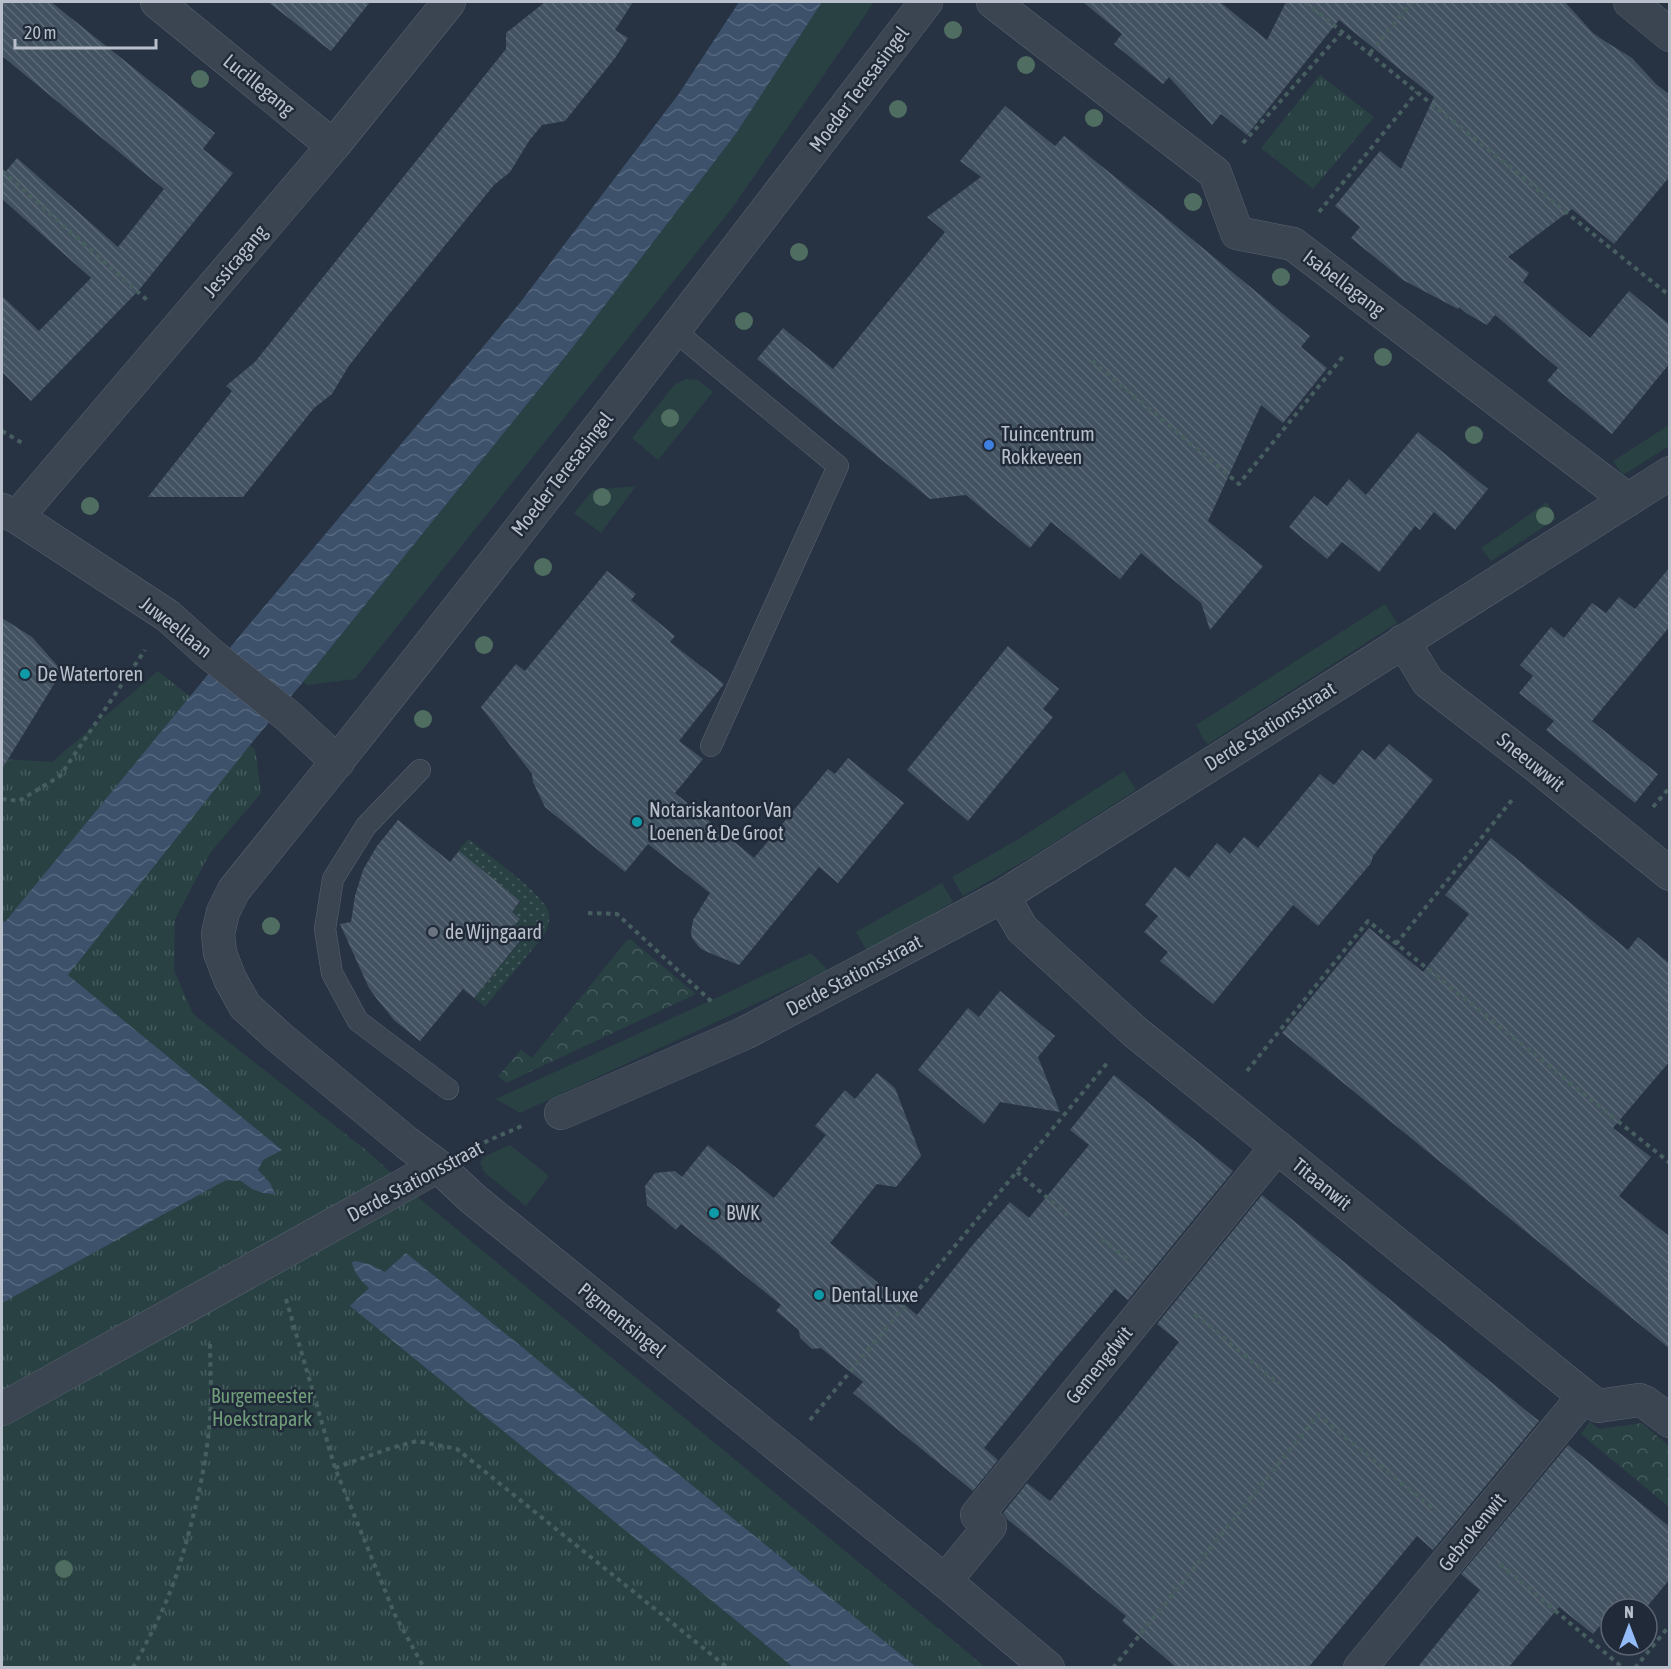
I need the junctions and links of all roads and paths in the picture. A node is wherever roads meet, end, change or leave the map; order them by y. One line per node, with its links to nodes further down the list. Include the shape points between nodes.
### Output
1 (157, 2): 12 (street, Lucillegang)
2 (449, 2): 12 (street, Jessicagang)
3 (926, 2): 18 (street, Moeder Teresasingel)
4 (993, 2): 14 (street)
5 (1305, 2): 8 (path)
6 (1412, 2): 10 (path)
7 (1630, 2): 9 (street)
8 (1342, 32): 10 (path); 14 (path)
9 (1670, 35)
10 (1370, 53): 11 (path)
11 (1417, 92): 15 (path); 16 (path)
12 (333, 146): 17 (street, Jessicagang)
13 (2, 171): 17 (path)
14 (1215, 173): 15 (street, Isabellagang, via 1237,233)
15 (1293, 244): 22 (street, Isabellagang)
16 (1670, 296)
17 (178, 328): 23 (street, Jessicagang)
18 (675, 331): 26 (lane, via 838,466); 27 (street, Moeder Teresasingel)
19 (1345, 354): 20 (path, via 1239,484)
20 (1092, 361)
21 (1670, 473): 22 (street, Derde Stationsstraat)
22 (1628, 500): 25 (street, Derde Stationsstraat)
23 (9, 513): 24 (street, Juweellaan)
24 (168, 616): 27 (street, Juweellaan); 30 (path, via 60,776 19,801)
25 (1403, 641): 28 (street, Sneeuwwit, via 1428,682); 32 (street, Derde Stationsstraat)
26 (711, 746)
27 (338, 762): 35 (street, Moeder Teresasingel, via 234,890 218,934)
28 (1538, 767): 31 (street, Sneeuwwit); 34 (path)
29 (420, 770): 38 (lane, via 366,826 333,879 325,929 332,973 358,1021)
30 (2, 798)
31 (1670, 874)
32 (1003, 896): 36 (street, Titaanwit, via 1022,929); 37 (street, Derde Stationsstraat)
33 (588, 913): 37 (path, via 617,914)
34 (1396, 944): 39 (path, via 1368,921); 42 (path)
35 (220, 953): 43 (street, Pigmentsingel, via 245,1006)
36 (1134, 1031): 39 (street, Titaanwit); 44 (path)
37 (745, 1033): 40 (street, Derde Stationsstraat)
38 (448, 1089)
39 (1222, 1102): 41 (street, Titaanwit)
40 (561, 1113): 43 (path, Derde Stationsstraat, via 544,1115)
41 (1277, 1147): 47 (street, Gemengdwit); 50 (street, Titaanwit)
42 (1670, 1163)
43 (438, 1166): 46 (street, Derde Stationsstraat); 53 (street, Pigmentsingel, via 472,1198)
44 (1017, 1172): 45 (path); 53 (path)
45 (1068, 1215)
46 (274, 1258): 48 (street, Derde Stationsstraat); 54 (path)
47 (1163, 1287): 49 (path); 56 (street, Gemengdwit, via 977,1515 990,1526)
48 (209, 1294): 51 (street, Derde Stationsstraat); 58 (path, via 210,1417 198,1492 175,1578)
49 (1280, 1384)
50 (1584, 1396): 52 (street, Titaanwit, via 1598,1406 1639,1400); 55 (street, Gebrokenwit)
51 (2, 1409)
52 (1670, 1421)
53 (785, 1451): 56 (street, Pigmentsingel)
54 (335, 1468): 59 (path, via 395,1614); 60 (path, via 417,1442 457,1449)
55 (1468, 1537): 62 (path, via 1318,1416); 63 (street, Gebrokenwit); 64 (path)
56 (945, 1581): 61 (street, Pigmentsingel)
57 (1670, 1625): 65 (path)
58 (132, 1668)
59 (424, 1668)
60 (728, 1668)
61 (1048, 1668)
62 (1113, 1668)
63 (1360, 1668)
64 (1623, 1668)
65 (1635, 1668)

